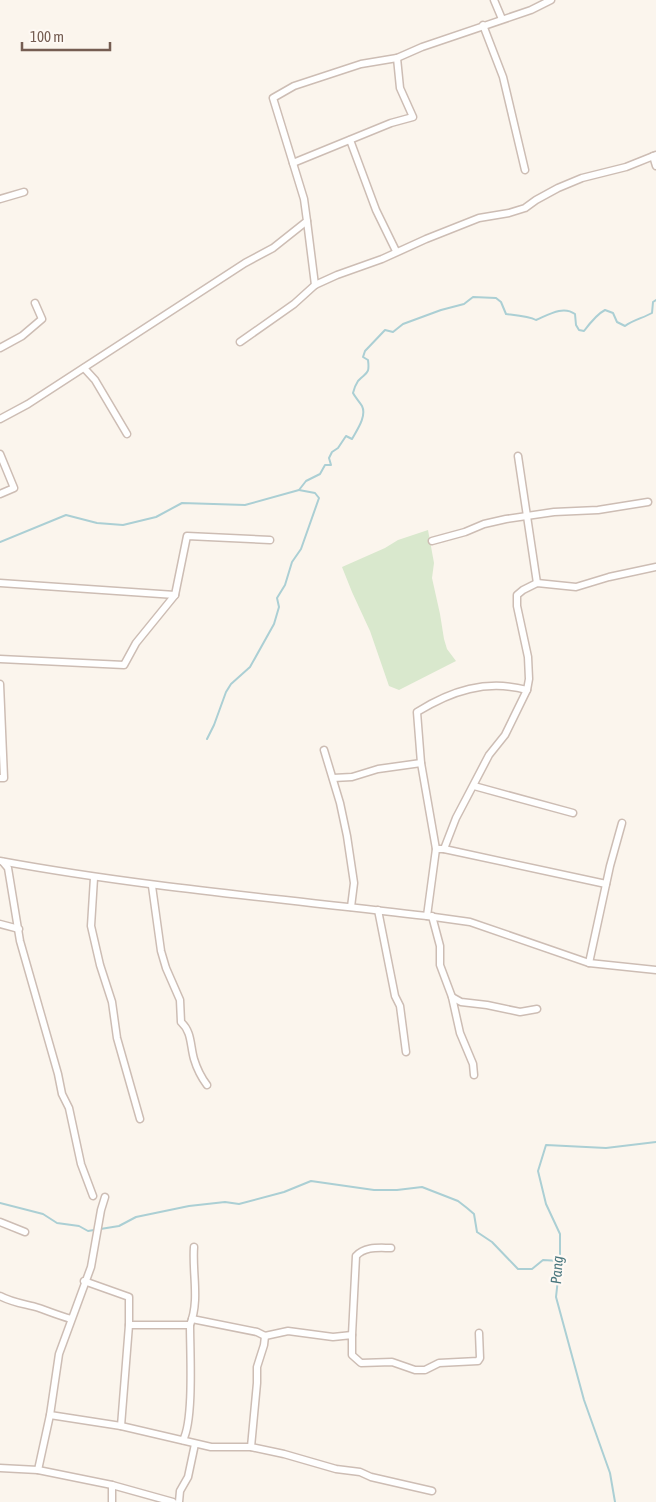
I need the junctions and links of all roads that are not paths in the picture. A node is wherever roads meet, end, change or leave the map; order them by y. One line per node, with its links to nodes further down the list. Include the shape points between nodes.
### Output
1 (494, 0): 3 (street)
2 (551, 0): 3 (street)
3 (502, 19): 4 (street)
4 (483, 26): 5 (street, via 422,46); 10 (street, via 503,77)
5 (397, 58): 6 (street, via 400,88 413,117); 8 (street, via 361,64 294,86 273,98)
6 (350, 140): 8 (street); 14 (street, via 376,210)
7 (654, 156): 9 (street); 14 (street, via 582,178 525,208 479,218)
8 (293, 163): 13 (street)
9 (656, 166)
10 (525, 170)
11 (24, 192): 12 (street)
12 (0, 200)
13 (307, 221): 15 (street); 19 (street, via 272,248)
14 (396, 251): 15 (street, via 382,260)
15 (315, 285): 17 (street)
16 (35, 303): 18 (street, via 42,319 22,336)
17 (240, 342)
18 (0, 348)
19 (84, 368): 20 (street); 21 (street, via 95,380)
20 (0, 419)
21 (127, 434)
22 (0, 454): 24 (street, via 14,488)
23 (518, 456): 26 (street)
24 (0, 494)
25 (648, 502): 26 (street)
26 (527, 517): 28 (street, via 484,524); 31 (street)
27 (270, 540): 32 (street, via 187,536)
28 (432, 541)
29 (656, 567): 31 (street, via 576,587)
30 (0, 583): 32 (street)
31 (537, 583): 35 (street, via 517,595 528,657)
32 (175, 595): 33 (street, via 136,643 124,665)
33 (0, 659)
34 (0, 684): 38 (street, via 4,778)
35 (527, 690): 37 (street, via 508,685 474,688 455,693 417,712); 40 (street)
36 (324, 750): 39 (street)
37 (422, 764): 39 (street); 43 (street)
38 (0, 778)
39 (333, 778): 49 (street, via 354,882)
40 (474, 786): 41 (street); 44 (street)
41 (573, 813)
42 (622, 823): 47 (street)
43 (436, 849): 44 (street); 51 (street)
44 (444, 849): 47 (street)
45 (2, 862): 46 (street); 53 (street, via 8,868)
46 (94, 878): 48 (street); 61 (street, via 91,926)
47 (606, 884): 54 (street)
48 (152, 886): 49 (street); 60 (street, via 166,968 180,1000 182,1022 189,1029 194,1059)
49 (351, 907): 50 (street)
50 (378, 910): 51 (street); 58 (street, via 395,996 400,1006)
51 (430, 916): 54 (street, via 470,922); 56 (street, via 440,946 440,965)
52 (0, 924): 53 (street)
53 (19, 929): 62 (street, via 62,1094 69,1108 81,1164)
54 (589, 963): 55 (street)
55 (656, 970)
56 (452, 997): 57 (street, via 460,1002 520,1012); 59 (street)
57 (537, 1009)
58 (406, 1052)
59 (474, 1075)
60 (207, 1085)
61 (140, 1119)
62 (93, 1196)
63 (106, 1196): 68 (street, via 90,1268)
64 (0, 1222): 65 (street)
65 (25, 1232)
66 (194, 1247): 71 (street, via 196,1284)
67 (391, 1248): 74 (street, via 361,1250 356,1256)
68 (84, 1281): 70 (street); 72 (street, via 129,1297)
69 (0, 1296): 70 (street)
70 (71, 1319): 76 (street, via 59,1354)
71 (191, 1322): 72 (street); 75 (street); 78 (street, via 190,1397 187,1432)
72 (128, 1325): 77 (street)
73 (479, 1333): 74 (street, via 478,1361 438,1362 425,1370 392,1362 361,1363 352,1355)
74 (352, 1335): 75 (street, via 333,1337 288,1332)
75 (265, 1336): 80 (street, via 257,1367)
76 (50, 1415): 77 (street); 82 (street)
77 (120, 1426): 78 (street)
78 (183, 1440): 79 (street)
79 (195, 1444): 80 (street); 87 (street)
80 (251, 1447): 84 (street)
81 (0, 1468): 82 (street)
82 (38, 1470): 83 (street)
83 (112, 1485): 85 (street); 86 (street)
84 (432, 1491)
85 (112, 1502)
86 (173, 1502)
87 (179, 1502)

